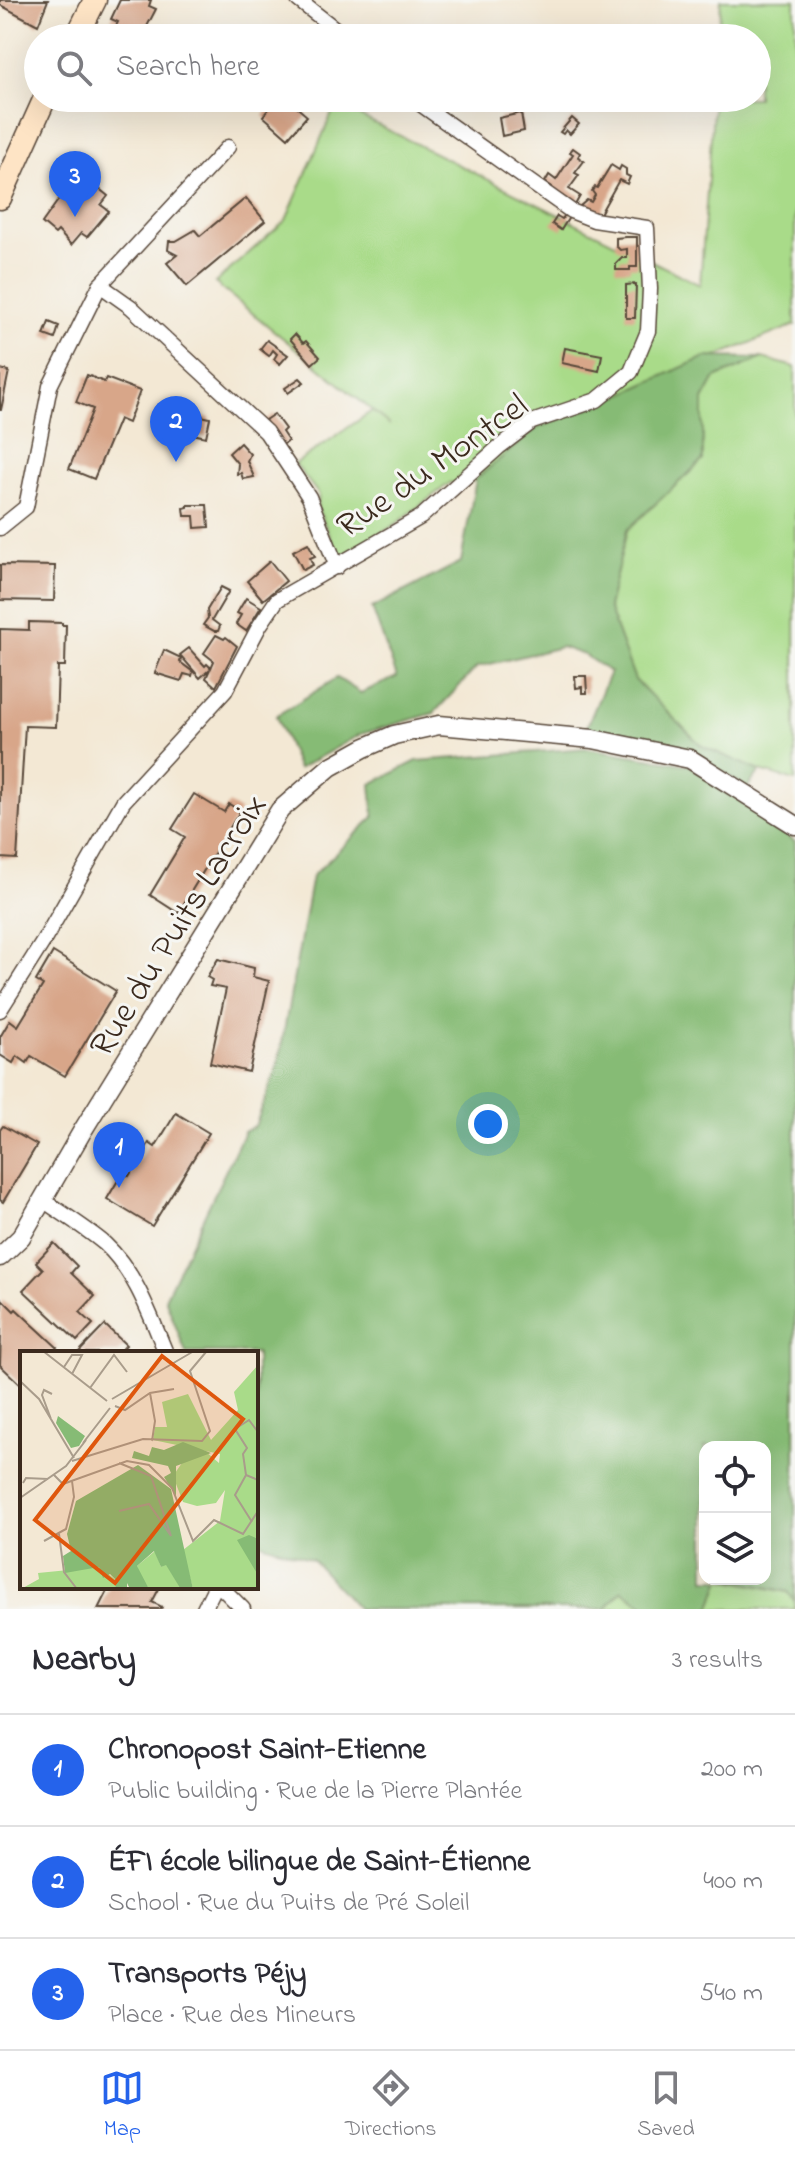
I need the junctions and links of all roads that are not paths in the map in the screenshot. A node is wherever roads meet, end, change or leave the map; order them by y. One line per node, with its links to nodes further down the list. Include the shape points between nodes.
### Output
1 (95, 0): 3 (main road)
2 (298, 0): 4 (street)
3 (83, 24)
4 (329, 24)
5 (39, 112): 8 (main road)
6 (432, 112): 11 (street, Rue du Montcel, via 571,211 647,228 648,331 631,372 597,400 532,422 421,517)
7 (228, 147): 9 (street)
8 (0, 198)
9 (100, 285): 10 (street, via 50,386 26,507); 11 (street, via 131,307 266,432 309,497)
10 (0, 528)
11 (337, 567): 13 (street, Rue du Montcel, via 277,600 225,691 123,802)
12 (795, 825): 14 (street, Rue du Puits Lacroix, via 690,759 593,739 439,725 364,748 330,767 280,810)
13 (0, 1010)
14 (43, 1200): 15 (street, Rue du Puits Lacroix, via 21,1237); 16 (street, via 104,1243 120,1261)
15 (0, 1257)
16 (165, 1351)
17 (217, 1589): 19 (street)
18 (220, 1589): 20 (street)
19 (204, 1609)
20 (243, 1609)

